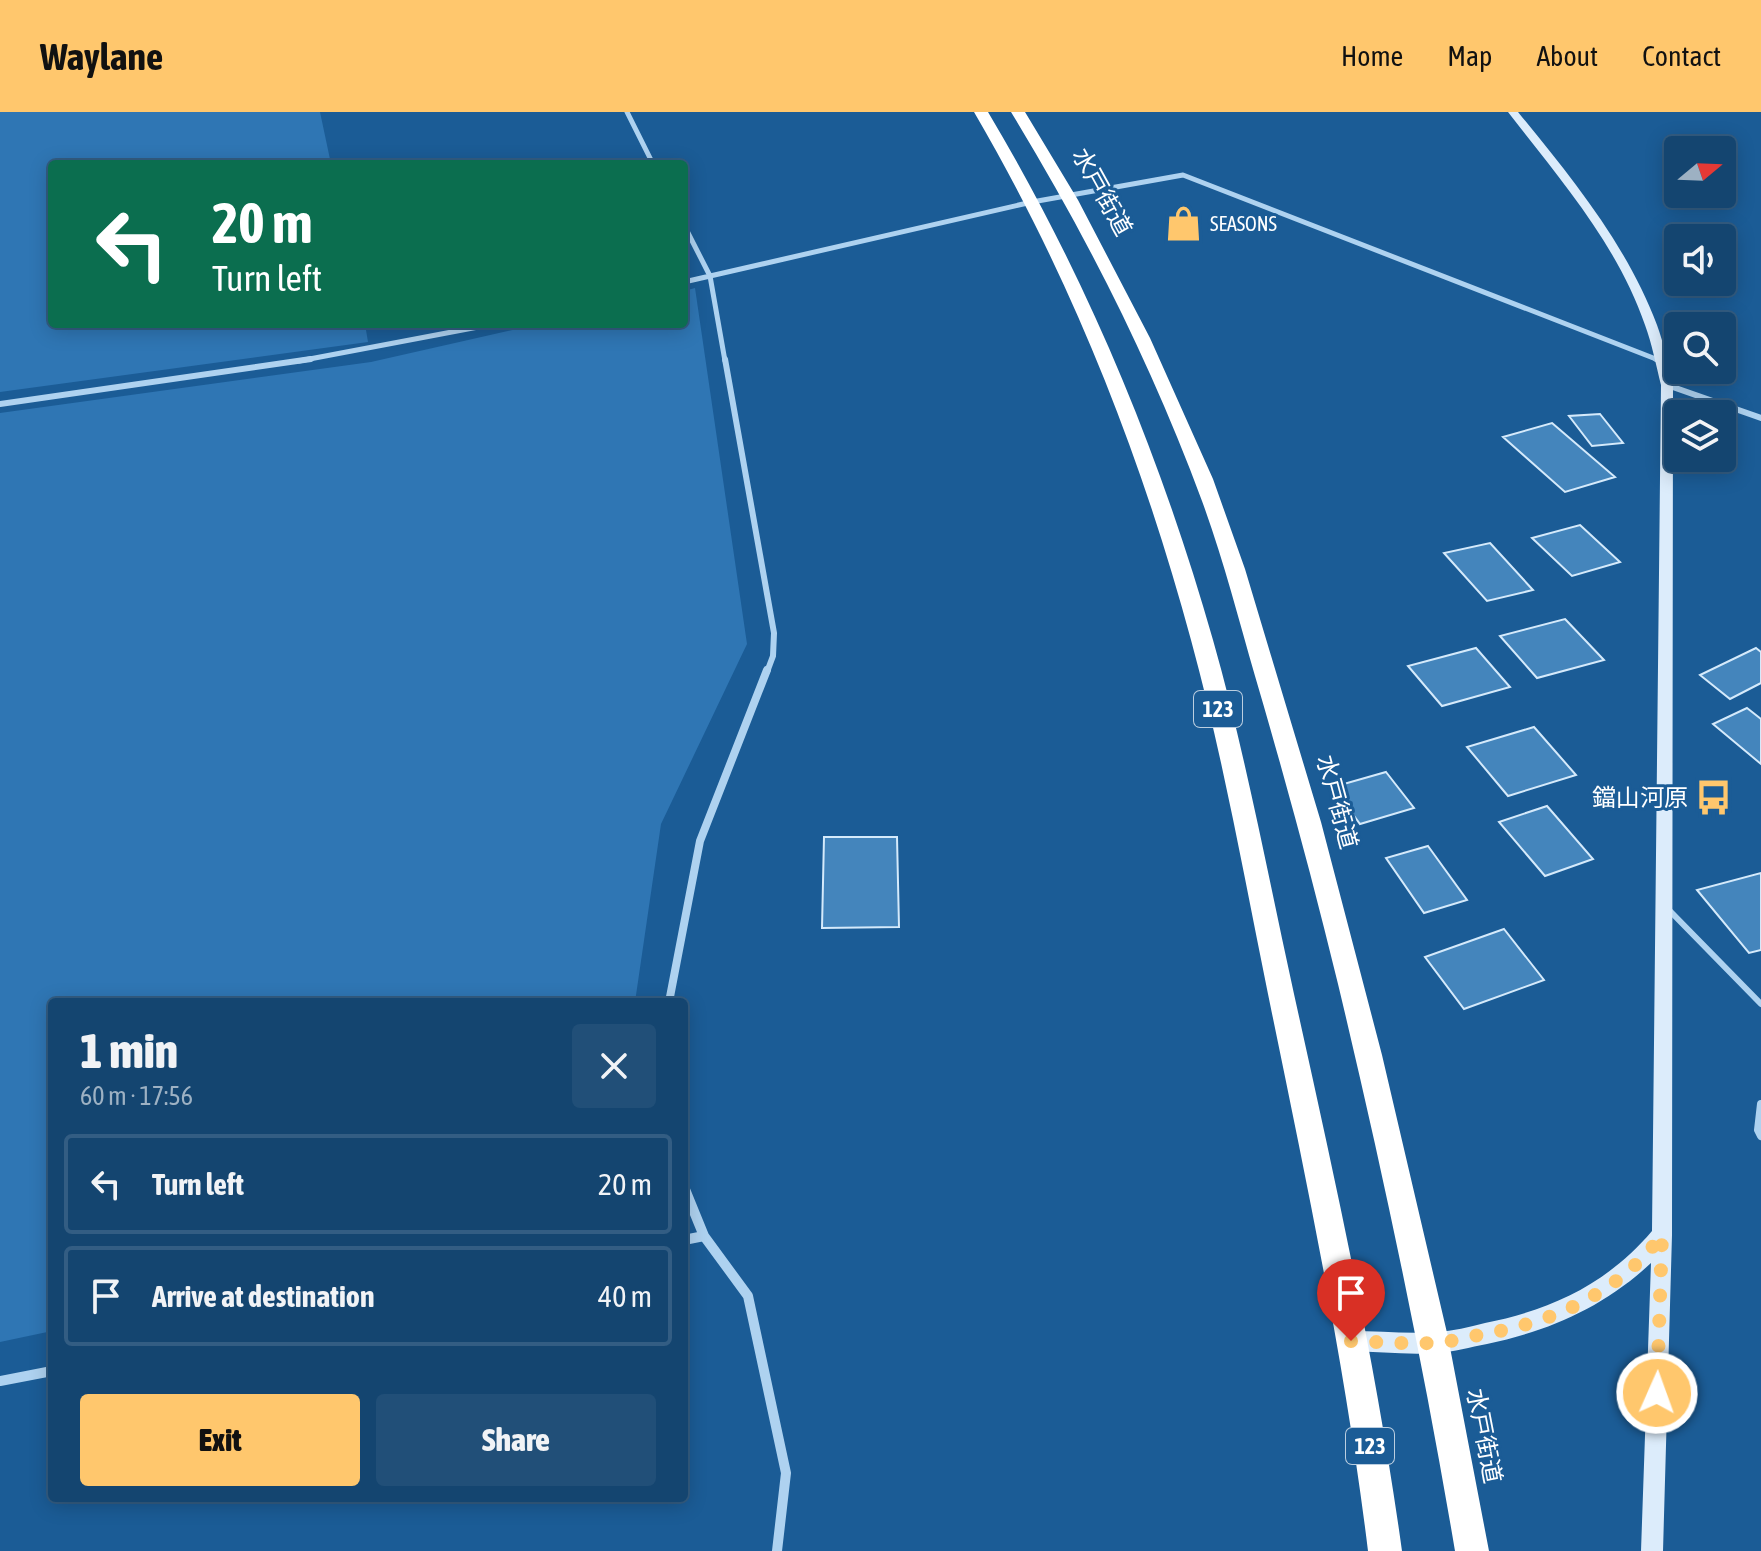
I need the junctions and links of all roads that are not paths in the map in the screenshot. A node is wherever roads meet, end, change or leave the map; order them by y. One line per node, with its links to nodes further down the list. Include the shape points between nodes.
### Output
1 (627, 112): 5 (street)
2 (981, 112): 7 (highway, 123)
3 (1018, 112): 6 (highway, 水戸街道 / 123)
4 (1513, 112): 12 (street, via 1591,213 1650,324)
5 (651, 160)
6 (1069, 195): 7 (street); 12 (street, via 1183,175); 26 (highway, 水戸街道 / 123, via 1126,302 1204,482 1246,608 1337,926 1394,1155)
7 (1032, 202): 9 (street); 25 (highway, 123, via 1092,326 1152,484 1202,640 1320,1171)
8 (688, 233): 9 (street)
9 (710, 276): 10 (street); 17 (street, via 774,633 773,656 700,841)
10 (688, 281)
11 (476, 328): 14 (street, via 246,371)
12 (1661, 361): 13 (street)
13 (1667, 385): 15 (street); 16 (street)
14 (0, 404)
15 (1761, 418)
16 (1663, 903): 18 (lane); 22 (street)
17 (670, 998)
18 (1761, 1004)
19 (1761, 1104): 20 (lane)
20 (1761, 1136)
21 (688, 1197): 23 (street)
22 (1662, 1235): 26 (street, via 1642,1261 1577,1307 1517,1329); 32 (street)
23 (704, 1236): 24 (street); 29 (street, via 748,1296 786,1473)
24 (688, 1239)
25 (1351, 1341): 26 (street); 30 (highway, 123)
26 (1433, 1343): 31 (highway, 水戸街道 / 123)
27 (48, 1372): 28 (street)
28 (0, 1381)
29 (777, 1551)
30 (1385, 1551)
31 (1472, 1551)
32 (1652, 1551)

